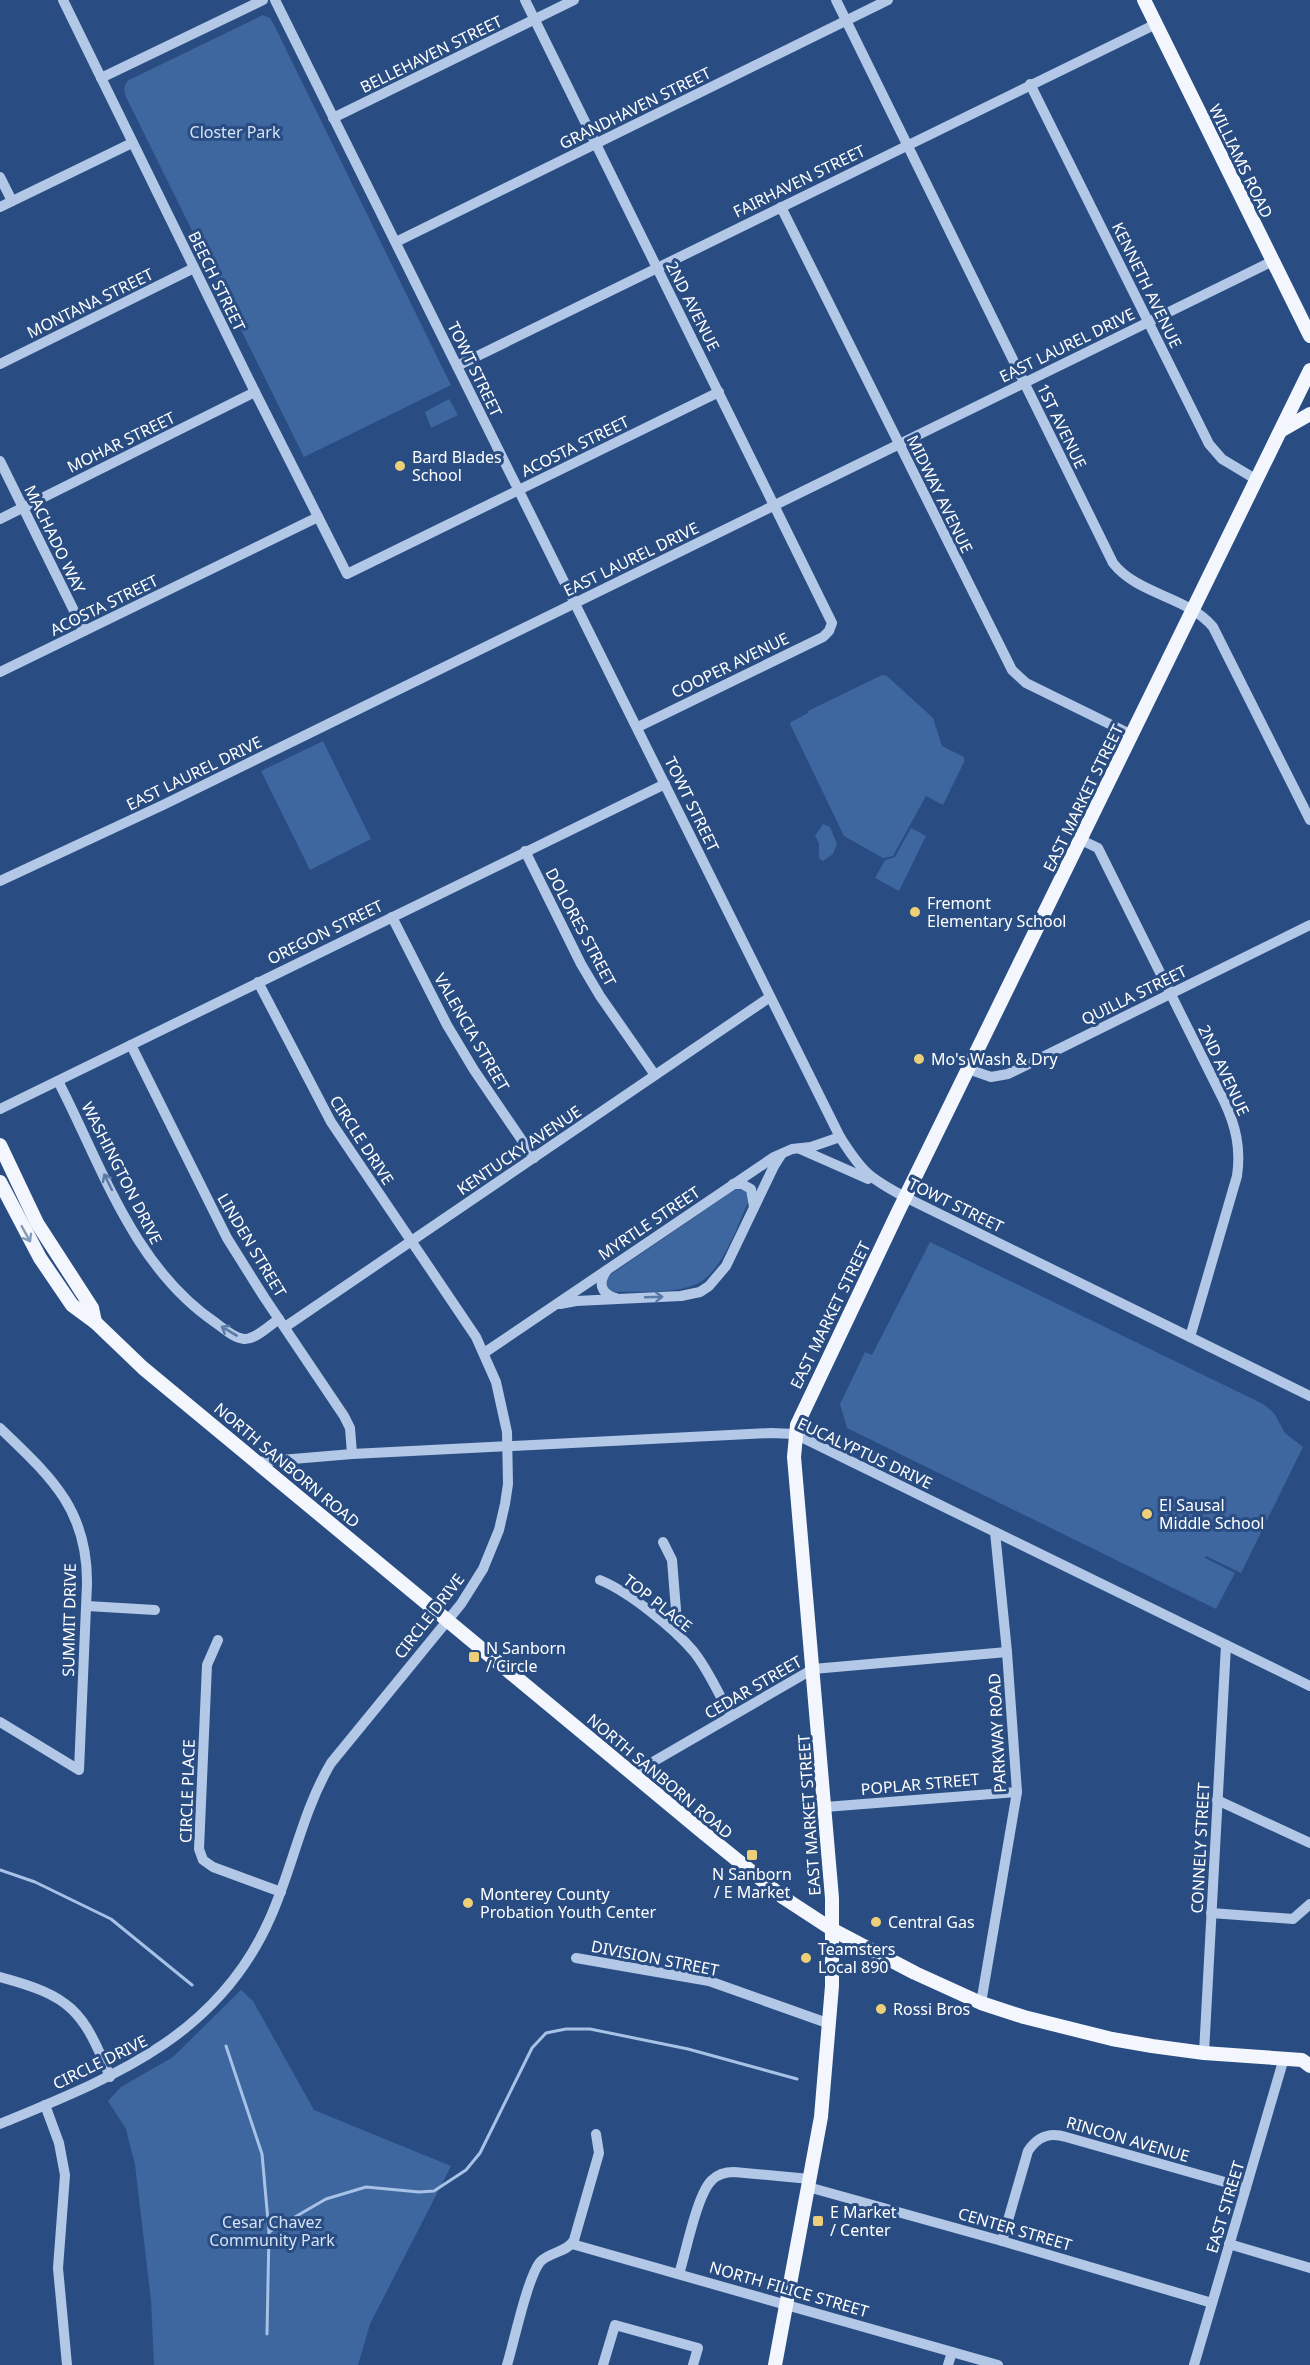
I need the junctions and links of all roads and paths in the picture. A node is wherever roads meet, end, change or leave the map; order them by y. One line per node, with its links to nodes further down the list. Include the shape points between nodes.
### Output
1 (63, 0): 12 (street, BEECH STREET)
2 (263, 0): 12 (street)
3 (275, 0): 14 (street, TOWT STREET)
4 (525, 0): 9 (street, 2ND AVENUE)
5 (574, 0): 9 (street, BELLEHAVEN STREET)
6 (836, 0): 10 (street, 1ST AVENUE)
7 (888, 0): 10 (street, GRANDHAVEN STREET)
8 (1144, 0): 11 (main road, WILLIAMS ROAD)
9 (534, 19): 14 (street, BELLEHAVEN STREET); 16 (street, 2ND AVENUE)
10 (846, 21): 16 (street, GRANDHAVEN STREET); 17 (street, 1ST AVENUE)
11 (1156, 24): 13 (street, FAIRHAVEN STREET); 23 (main road, WILLIAMS ROAD)
12 (101, 78): 15 (street, BEECH STREET)
13 (1030, 84): 17 (street, FAIRHAVEN STREET); 26 (street, KENNETH AVENUE)
14 (333, 118): 22 (street, TOWT STREET)
15 (132, 143): 19 (street); 25 (street, BEECH STREET)
16 (595, 144): 22 (street, GRANDHAVEN STREET); 24 (street, 2ND AVENUE)
17 (907, 145): 21 (street, FAIRHAVEN STREET); 31 (street, 1ST AVENUE)
18 (0, 177): 19 (street)
19 (12, 201): 20 (street)
20 (0, 207)
21 (782, 207): 24 (street, FAIRHAVEN STREET); 36 (street, MIDWAY AVENUE)
22 (396, 242): 29 (street, TOWT STREET)
23 (1273, 261): 26 (street, EAST LAUREL DRIVE); 27 (main road, WILLIAMS ROAD)
24 (657, 267): 29 (street, FAIRHAVEN STREET); 33 (street, 2ND AVENUE)
25 (194, 268): 28 (street, MONTANA STREET); 32 (street, BEECH STREET)
26 (1149, 322): 31 (street, EAST LAUREL DRIVE); 38 (street, KENNETH AVENUE, via 1209,444 1226,462)
27 (1310, 336)
28 (0, 364)
29 (457, 366): 39 (street, TOWT STREET)
30 (1310, 370): 35 (main road, EAST MARKET STREET)
31 (1024, 382): 36 (street, EAST LAUREL DRIVE); 46 (street, 1ST AVENUE, via 1113,563 1131,580)
32 (255, 392): 41 (street, MOHAR STREET); 42 (street, BEECH STREET)
33 (719, 392): 39 (street, ACOSTA STREET); 40 (street, 2ND AVENUE)
34 (1310, 414): 35 (main road)
35 (1281, 431): 38 (main road, EAST MARKET STREET)
36 (900, 444): 40 (street, EAST LAUREL DRIVE); 51 (street, MIDWAY AVENUE, via 1015,674)
37 (0, 461): 41 (street, MACHADO WAY)
38 (1257, 480): 46 (main road, EAST MARKET STREET)
39 (518, 491): 44 (street, ACOSTA STREET); 45 (street, TOWT STREET)
40 (775, 505): 45 (street, EAST LAUREL DRIVE); 47 (street, 2ND AVENUE, via 831,619)
41 (23, 507): 43 (street, MOHAR STREET); 48 (street, MACHADO WAY)
42 (318, 517): 44 (street, BEECH STREET); 48 (street, ACOSTA STREET)
43 (0, 519)
44 (347, 574)
45 (576, 603): 50 (street, TOWT STREET); 56 (street, EAST LAUREL DRIVE)
46 (1193, 611): 51 (main road, EAST MARKET STREET); 53 (street, 1ST AVENUE, via 1217,632)
47 (831, 627): 50 (street, COOPER AVENUE, via 823,637)
48 (84, 631): 49 (street, ACOSTA STREET)
49 (0, 672)
50 (638, 727): 52 (street, TOWT STREET)
51 (1132, 735): 54 (main road, EAST MARKET STREET)
52 (665, 784): 55 (street, OREGON STREET); 61 (street, TOWT STREET)
53 (1310, 820)
54 (1081, 840): 60 (street, 2ND AVENUE, via 1098,848); 63 (main road, EAST MARKET STREET)
55 (525, 851): 57 (street, OREGON STREET); 64 (street, DOLORES STREET, via 581,964)
56 (0, 881)
57 (393, 916): 59 (street, OREGON STREET); 71 (street, VALENCIA STREET, via 447,1025)
58 (1310, 925): 60 (street, QUILLA STREET)
59 (258, 982): 62 (street, OREGON STREET); 77 (street, CIRCLE DRIVE, via 321,1106)
60 (1170, 994): 63 (street, QUILLA STREET, via 1008,1074 990,1077); 83 (street, 2ND AVENUE, via 1229,1110 1239,1151 1237,1176)
61 (770, 997): 64 (street, KENTUCKY AVENUE); 67 (street, TOWT STREET)
62 (130, 1045): 65 (street, OREGON STREET); 82 (street, LINDEN STREET, via 212,1211)
63 (968, 1069): 75 (main road, EAST MARKET STREET)
64 (656, 1075): 71 (street, KENTUCKY AVENUE)
65 (58, 1081): 66 (street, OREGON STREET); 82 (street, WASHINGTON DRIVE, one-way to 65, via 253,1337 240,1338 199,1311 165,1279 132,1230)
66 (0, 1109)
67 (840, 1137): 69 (street, MYRTLE STREET); 74 (street, TOWT STREET, via 859,1166)
68 (0, 1145): 81 (main road, NORTH SANBORN ROAD, via 37,1223 92,1308)
69 (799, 1149): 70 (street, MYRTLE STREET); 74 (street)
70 (784, 1153): 73 (street, MYRTLE STREET); 76 (street)
71 (534, 1158): 77 (street, KENTUCKY AVENUE)
72 (0, 1182): 81 (main road, NORTH SANBORN ROAD, one-way to 81, via 55,1283 72,1305)
73 (732, 1185): 76 (street, via 752,1189); 78 (street, MYRTLE STREET)
74 (886, 1188): 75 (street, TOWT STREET)
75 (905, 1197): 83 (street, TOWT STREET); 87 (main road, EAST MARKET STREET, via 802,1411)
76 (754, 1207): 79 (street, one-way to 76, via 681,1296 704,1289 723,1271)
77 (411, 1242): 82 (street, KENTUCKY AVENUE); 84 (street, CIRCLE DRIVE)
78 (609, 1268): 79 (street, via 601,1287); 80 (street, MYRTLE STREET)
79 (618, 1299): 80 (street)
80 (554, 1306): 84 (street, MYRTLE STREET)
81 (96, 1322): 90 (main road, NORTH SANBORN ROAD, via 143,1368)
82 (282, 1323): 89 (street, LINDEN STREET, via 344,1416 351,1434)
83 (1190, 1337): 85 (street, TOWT STREET)
84 (484, 1353): 88 (street, CIRCLE DRIVE, via 501,1397)
85 (1310, 1396)
86 (0, 1428): 94 (street, SUMMIT DRIVE, via 45,1471 70,1505 85,1550)
87 (795, 1434): 88 (street, EUCALYPTUS DRIVE); 91 (street, EUCALYPTUS DRIVE); 101 (main road, EAST MARKET STREET, via 794,1462)
88 (508, 1446): 89 (street, EUCALYPTUS DRIVE); 96 (street, CIRCLE DRIVE, via 507,1493 497,1536 475,1584)
89 (352, 1454): 90 (street, EUCALYPTUS DRIVE)
90 (257, 1462): 96 (main road, NORTH SANBORN ROAD)
91 (995, 1532): 99 (street, EUCALYPTUS DRIVE); 100 (street, PARKWAY ROAD)
92 (663, 1542): 97 (street, via 672,1560)
93 (600, 1580): 97 (street, TOP PLACE, via 619,1588)
94 (87, 1606): 95 (street); 104 (street, SUMMIT DRIVE, via 80,1770)
95 (155, 1610)
96 (448, 1620): 105 (main road, NORTH SANBORN ROAD); 110 (street, CIRCLE DRIVE, via 331,1763)
97 (678, 1635): 103 (street, TOP PLACE, via 695,1653)
98 (218, 1640): 110 (street, CIRCLE PLACE, via 207,1665 199,1849 203,1860 213,1867)
99 (1226, 1645): 102 (street, EUCALYPTUS DRIVE); 107 (street, CONNELY STREET)
100 (1007, 1652): 101 (street, CEDAR STREET); 106 (street, PARKWAY ROAD)
101 (813, 1669): 103 (street, CEDAR STREET); 108 (main road, EAST MARKET STREET)
102 (1310, 1686)
103 (731, 1716): 105 (street, CEDAR STREET)
104 (0, 1722)
105 (632, 1774): 113 (main road, NORTH SANBORN ROAD, via 780,1895)
106 (1017, 1791): 108 (street, POPLAR STREET); 116 (street, PARKWAY ROAD)
107 (1217, 1800): 109 (street); 112 (street, CONNELY STREET)
108 (825, 1807): 113 (main road, EAST MARKET STREET)
109 (1310, 1844)
110 (281, 1892): 121 (street, CIRCLE DRIVE, via 254,1950 214,2002 164,2046)
111 (1310, 1904): 112 (street, via 1293,1919)
112 (1211, 1913): 118 (street, CONNELY STREET)
113 (833, 1930): 116 (main road, NORTH SANBORN ROAD); 117 (main road, EAST MARKET STREET)
114 (576, 1958): 117 (street, DIVISION STREET, via 709,1982)
115 (0, 1977): 121 (street, via 41,1990 74,2011 89,2028)
116 (981, 2003): 118 (main road, NORTH SANBORN ROAD, via 1112,2039)
117 (830, 2024): 125 (main road, EAST MARKET STREET, via 821,2117)
118 (1204, 2052): 119 (main road, NORTH SANBORN ROAD)
119 (1284, 2058): 120 (main road, NORTH SANBORN ROAD); 126 (street, EAST STREET)
120 (1307, 2061)
121 (110, 2077): 122 (street, CIRCLE DRIVE)
122 (45, 2105): 123 (street, CIRCLE DRIVE); 135 (street, via 59,2143 65,2175 58,2268)
123 (0, 2124)
124 (597, 2134): 128 (street, via 599,2153)
125 (809, 2183): 127 (street, CENTER STREET); 131 (street, CENTER STREET, via 734,2172 715,2177 703,2192); 133 (main road, EAST MARKET STREET)
126 (1246, 2188): 127 (street, RINCON AVENUE, via 1049,2134 1028,2151); 129 (street, EAST STREET)
127 (1002, 2241): 132 (street, CENTER STREET)
128 (572, 2244): 131 (street, NORTH FILICE STREET); 136 (street, via 539,2264)
129 (1229, 2244): 130 (street); 132 (street, EAST STREET)
130 (1310, 2268)
131 (679, 2274): 133 (street, NORTH FILICE STREET)
132 (1212, 2303): 142 (street, EAST STREET)
133 (788, 2304): 134 (street, NORTH FILICE STREET); 139 (main road, EAST MARKET STREET)
134 (952, 2352): 140 (street); 141 (street, NORTH FILICE STREET)
135 (67, 2365)
136 (507, 2365)
137 (603, 2365): 138 (street, via 615,2325 698,2348)
138 (693, 2365)
139 (775, 2365)
140 (948, 2365)
141 (998, 2365)
142 (1194, 2365)

